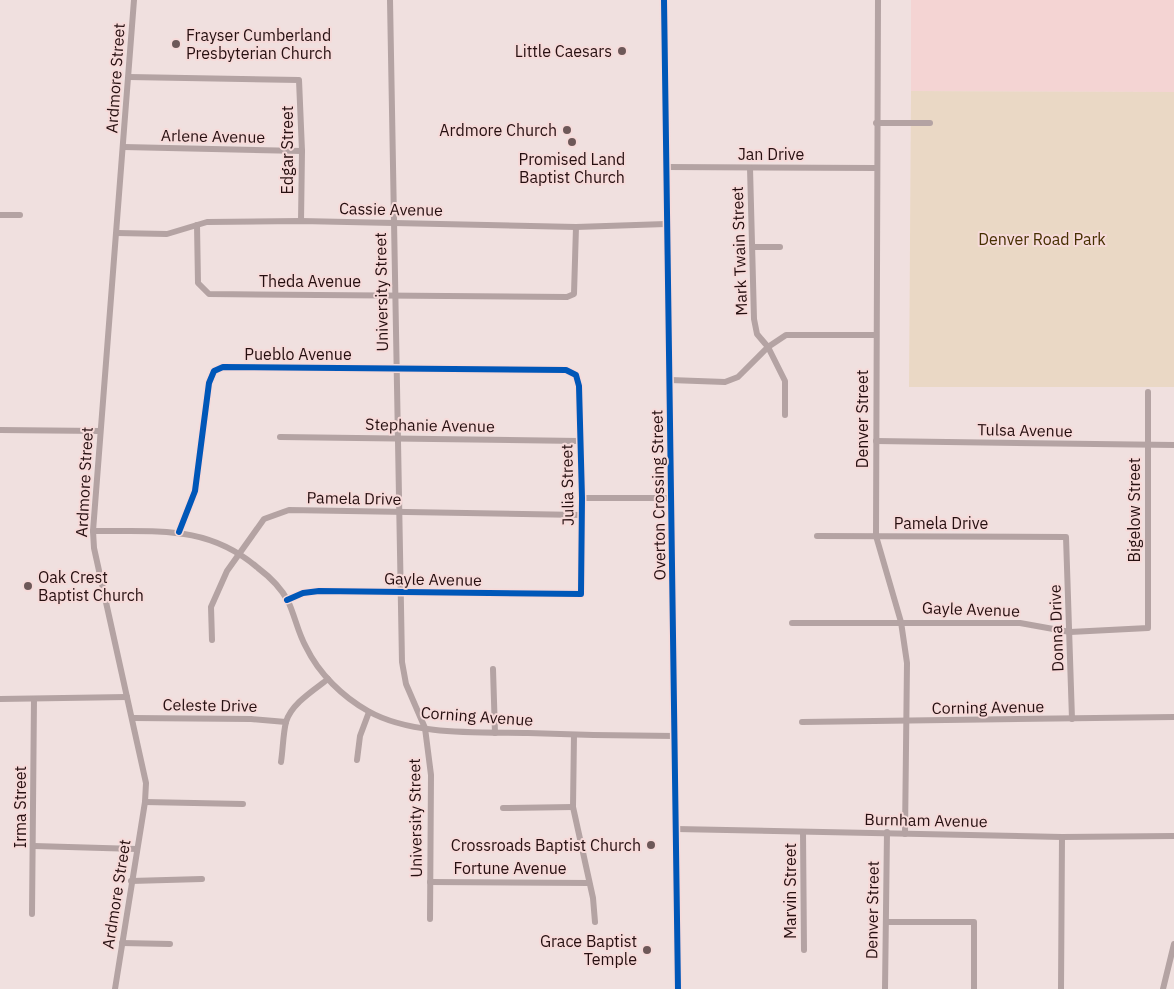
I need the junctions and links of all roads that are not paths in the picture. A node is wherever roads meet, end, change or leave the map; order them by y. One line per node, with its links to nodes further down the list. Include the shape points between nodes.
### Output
1 (134, 0): 5 (street, Ardmore Street)
2 (390, 0): 16 (street, University Street)
3 (664, 0): 10 (street, Overton Crossing Street)
4 (878, 0): 6 (street, Denver Street)
5 (129, 76): 8 (street, Ardmore Street); 9 (street, Edgar Street, via 299,80)
6 (876, 123): 7 (street); 12 (street, Denver Street)
7 (930, 123)
8 (124, 147): 9 (street, Arlene Avenue); 20 (street, Ardmore Street)
9 (302, 151): 15 (street, Edgar Street)
10 (666, 167): 11 (street, Jan Drive); 17 (street, Overton Crossing Street)
11 (750, 168): 12 (street, Jan Drive); 21 (street, Mark Twain Street)
12 (876, 168): 24 (street, Denver Street)
13 (0, 215): 14 (street)
14 (20, 215)
15 (300, 221): 16 (street, Cassie Avenue); 18 (street, Cassie Avenue, via 207,222)
16 (394, 222): 19 (street, Cassie Avenue); 23 (street, University Street)
17 (666, 224): 19 (street, Cassie Avenue); 28 (street, Overton Crossing Street)
18 (197, 225): 20 (street, Cassie Avenue, via 167,234); 23 (street, Theda Avenue, via 198,283 209,294)
19 (576, 226): 23 (street, Theda Avenue, via 574,294 567,297)
20 (116, 233): 32 (street, Ardmore Street)
21 (754, 247): 22 (street); 25 (street, Mark Twain Street, via 754,319 757,334)
22 (780, 247)
23 (396, 294): 26 (street, University Street)
24 (876, 335): 25 (street, via 786,336); 36 (street, Denver Street)
25 (768, 347): 28 (street, via 738,377 725,382); 30 (street, Mark Twain Street, via 785,381)
26 (396, 368): 27 (street, Pueblo Avenue, via 566,370); 34 (street, University Street); 44 (street, Pueblo Avenue, via 223,367 214,372 209,383 195,491)
27 (576, 375): 35 (street, Julia Street, via 580,386)
28 (670, 380): 40 (street, Overton Crossing Street)
29 (1148, 392): 38 (street, Bigelow Street)
30 (785, 415)
31 (0, 430): 32 (street)
32 (100, 431): 43 (street, Ardmore Street)
33 (280, 437): 34 (street, Stephanie Avenue)
34 (398, 438): 35 (street, Stephanie Avenue); 41 (street, University Street)
35 (580, 441): 39 (street, Julia Street)
36 (876, 441): 38 (street, Tulsa Avenue); 46 (street, Denver Street)
37 (1174, 445): 38 (street, Tulsa Avenue)
38 (1148, 446): 54 (street, Bigelow Street)
39 (582, 498): 40 (street); 42 (street, Julia Street)
40 (671, 498): 72 (street, Overton Crossing Street)
41 (401, 512): 42 (street, Pamela Drive); 48 (street, Pamela Drive, via 289,510 264,519); 49 (street, University Street)
42 (582, 515): 50 (street, Julia Street)
43 (94, 531): 44 (street, Corning Avenue); 59 (street, Ardmore Street, via 94,548)
44 (179, 532): 48 (street, Corning Avenue, via 221,542)
45 (817, 536): 46 (street, Pamela Drive)
46 (876, 536): 47 (street, Pamela Drive); 52 (street, Denver Street)
47 (1066, 537): 55 (street, Donna Drive)
48 (240, 552): 51 (street, Corning Avenue, via 274,581); 56 (street, Pamela Drive, via 227,571 211,607)
49 (401, 592): 50 (street, Gayle Avenue); 51 (street, Gayle Avenue, via 318,591); 69 (street, University Street, via 402,662 406,684)
50 (581, 594)
51 (287, 600): 58 (street, Corning Avenue, via 306,648)
52 (901, 622): 53 (street, Gayle Avenue); 55 (street, Gayle Avenue, via 1020,623); 68 (street, Denver Street, via 908,663)
53 (792, 623)
54 (1148, 628): 55 (street, Gayle Avenue)
55 (1070, 632): 65 (street, Donna Drive)
56 (212, 640)
57 (493, 669): 70 (street)
58 (328, 679): 62 (street, Corning Avenue, via 348,698); 66 (street, via 300,702)
59 (127, 697): 61 (street); 64 (street, Ardmore Street)
60 (0, 699): 61 (street)
61 (34, 699): 85 (street, Irma Street)
62 (370, 712): 69 (street, Corning Avenue, via 394,722); 73 (street, via 360,736)
63 (1174, 717): 65 (street, Corning Avenue)
64 (133, 718): 66 (street, Celeste Drive); 75 (street, Ardmore Street, via 146,783)
65 (1072, 718): 68 (street, Corning Avenue)
66 (286, 722): 74 (street)
67 (802, 722): 68 (street, Corning Avenue)
68 (906, 722): 82 (street, Denver Street)
69 (425, 728): 70 (street, Corning Avenue); 89 (street, University Street, via 431,775)
70 (495, 733): 71 (street, Corning Avenue)
71 (574, 735): 72 (street, Corning Avenue); 77 (street)
72 (675, 736): 79 (street, Overton Crossing Street)
73 (358, 760)
74 (281, 762)
75 (145, 802): 76 (street); 86 (street, Ardmore Street)
76 (243, 804)
77 (574, 807): 78 (street); 90 (street)
78 (503, 808)
79 (676, 829): 80 (street, Burnham Avenue); 100 (street, Overton Crossing Street)
80 (803, 832): 81 (street, Burnham Avenue); 98 (street, Marvin Street)
81 (887, 832): 82 (street, Burnham Avenue); 94 (street, Denver Street)
82 (905, 834): 84 (street, Burnham Avenue)
83 (1174, 836): 84 (street, Burnham Avenue)
84 (1062, 837): 103 (street)
85 (34, 846): 86 (street); 91 (street, Irma Street)
86 (137, 849): 88 (street, Ardmore Street)
87 (202, 879): 88 (street)
88 (131, 881): 95 (street, Ardmore Street)
89 (430, 882): 90 (street, Fortune Avenue); 92 (street, University Street)
90 (589, 883): 93 (street)
91 (32, 914)
92 (430, 919)
93 (595, 922)
94 (886, 922): 101 (street, Denver Street); 102 (street, via 974,922)
95 (122, 943): 96 (street); 99 (street, Ardmore Street)
96 (170, 944)
97 (1174, 944): 104 (street)
98 (804, 950)
99 (115, 989)
100 (678, 989)
101 (885, 989)
102 (974, 989)
103 (1061, 989)
104 (1163, 989)

